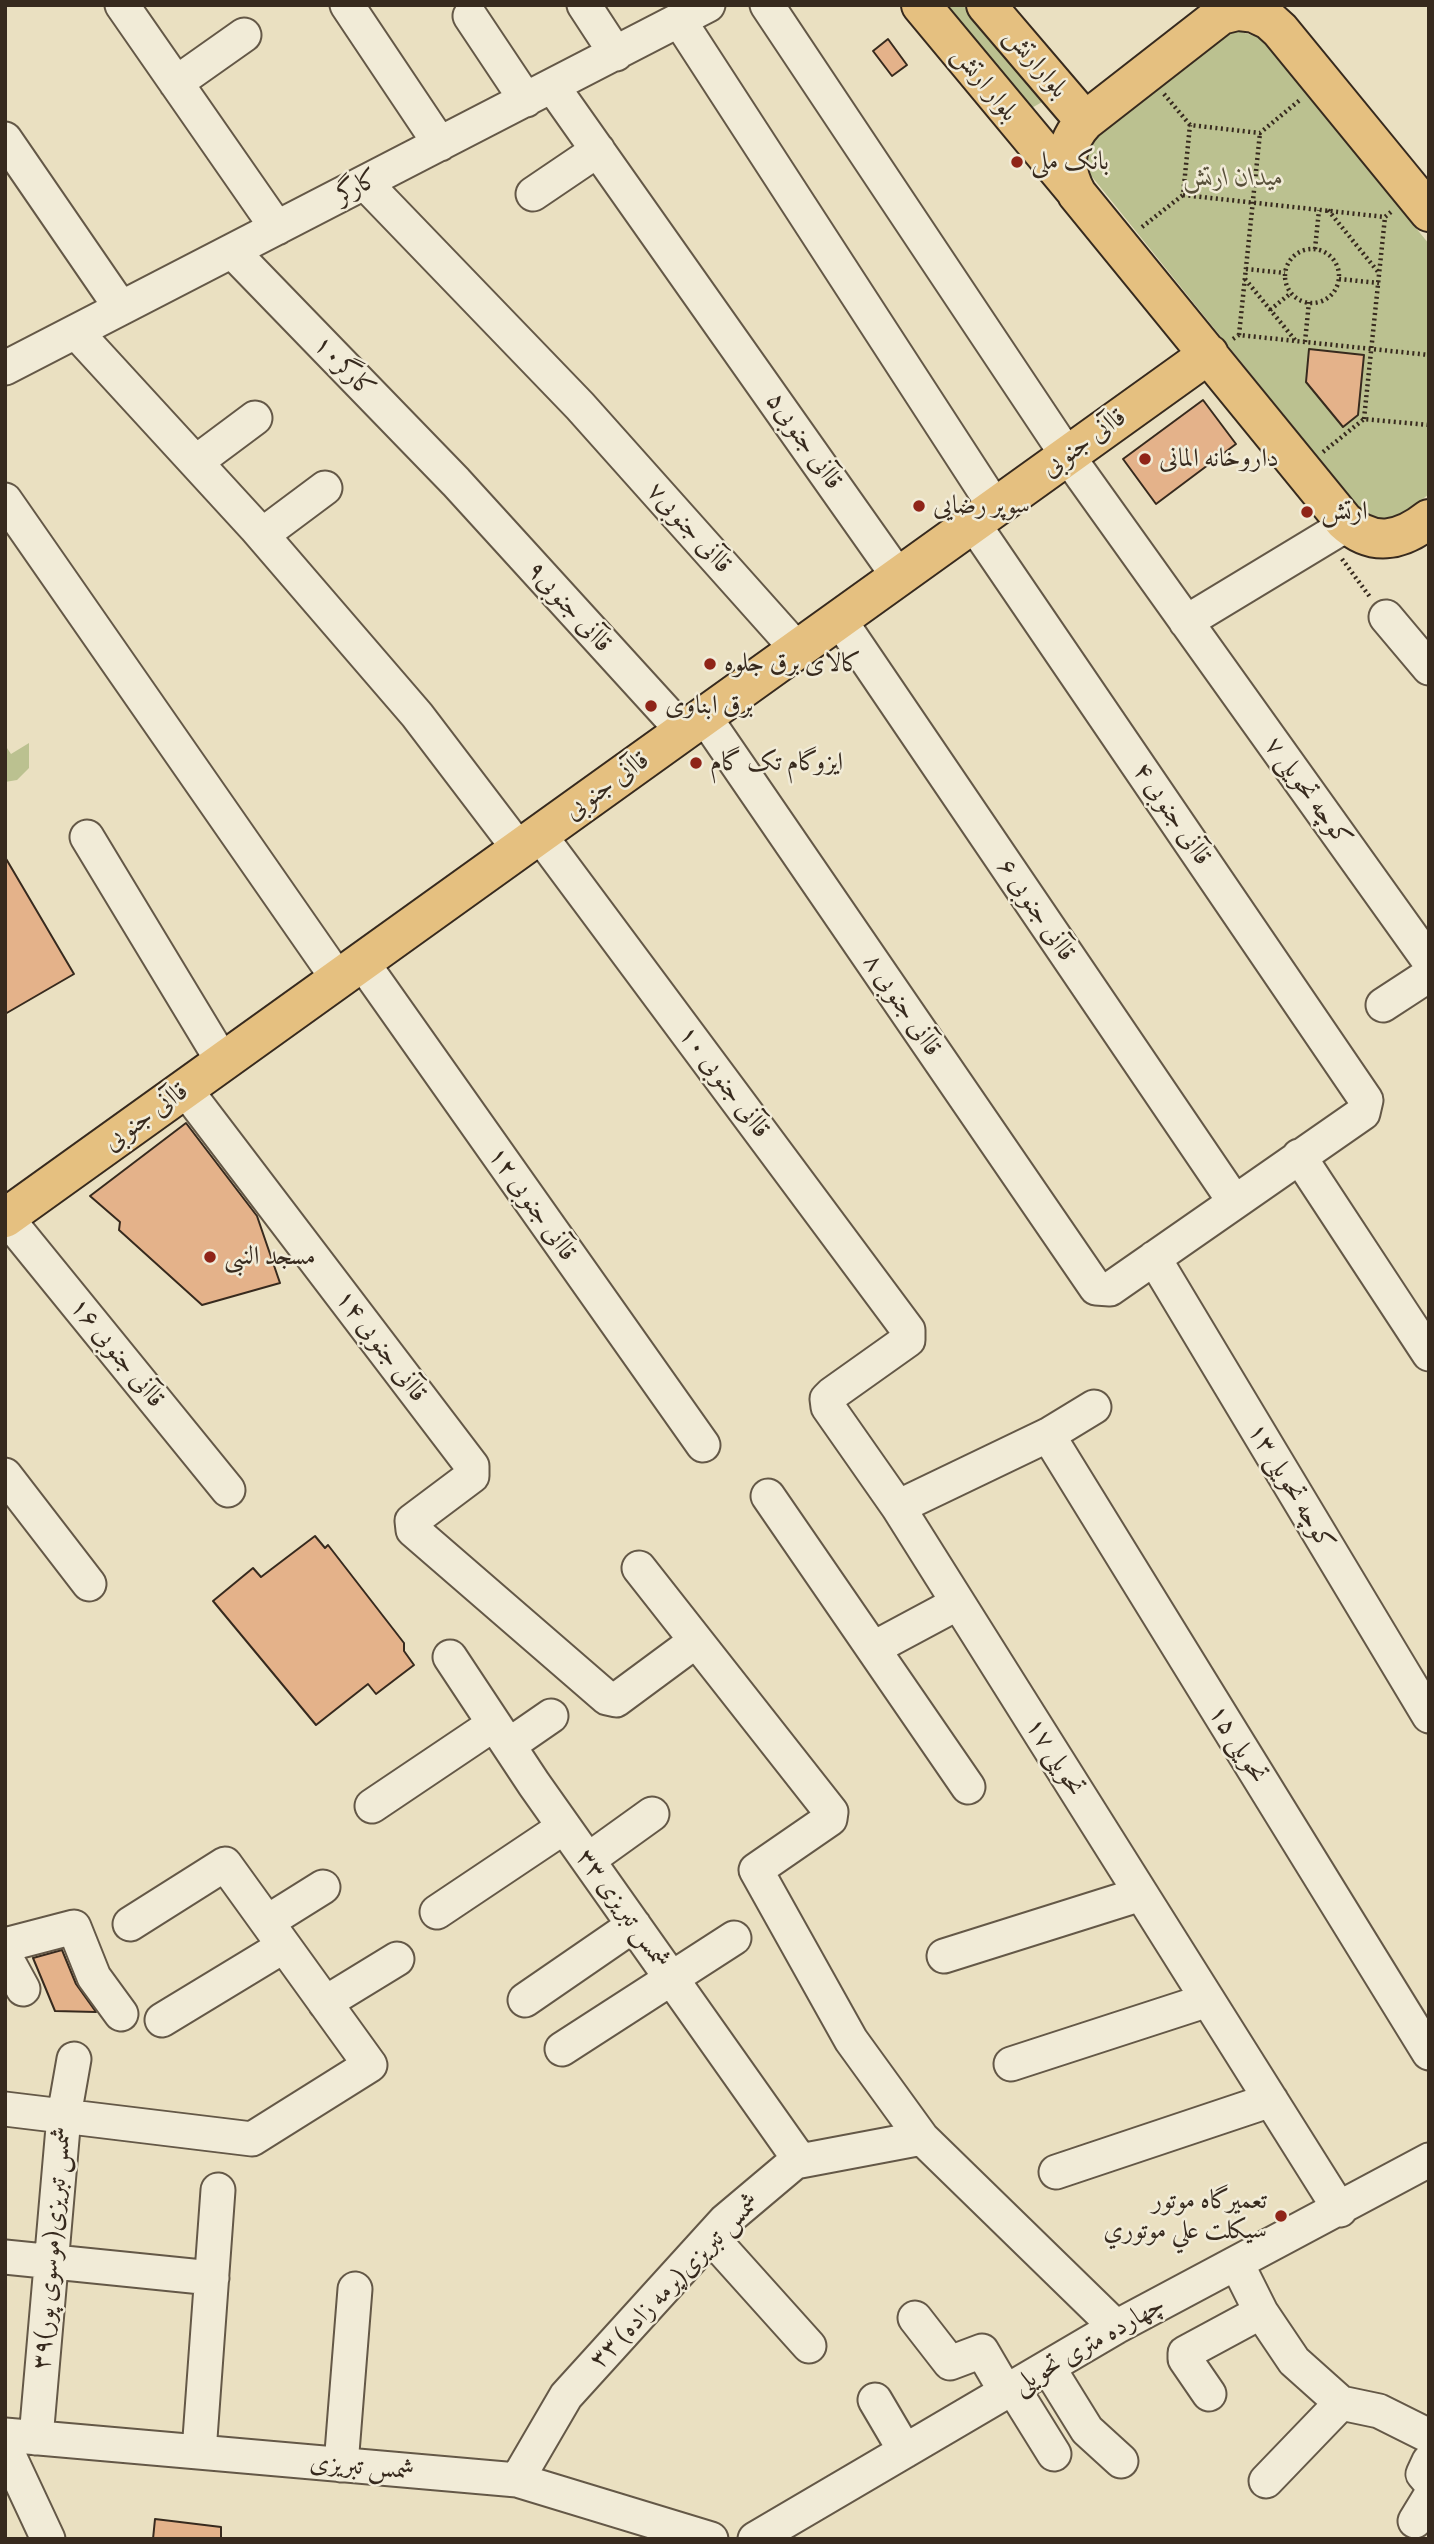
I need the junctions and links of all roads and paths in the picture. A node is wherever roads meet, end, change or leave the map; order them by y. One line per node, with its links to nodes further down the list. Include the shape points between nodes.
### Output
1 (122, 5): 14 (street)
2 (347, 5): 20 (street)
3 (584, 5): 11 (street)
4 (767, 5): 54 (street, کوچه تحویلی ۷)
5 (921, 5): 24 (main road, بلوار ارتش)
6 (986, 5): 16 (main road, بلوارارتش)
7 (1235, 8): 12 (main road, via 1207,22); 13 (main road, via 1269,20)
8 (693, 11): 11 (street, کارگر); 60 (street, قاآنی جنوبی ۴)
9 (470, 16): 15 (street, قاآنی جنوبی۵)
10 (244, 35): 14 (street)
11 (616, 54): 15 (street, کارگر)
12 (1146, 72): 16 (main road); 17 (path)
13 (1323, 82): 18 (path); 29 (main road)
14 (176, 83): 30 (street)
15 (539, 93): 20 (street, کارگر); 21 (street, قاآنی جنوبی۵)
16 (1085, 121): 24 (main road, via 1068,147 1066,164)
17 (1190, 125): 18 (path); 25 (path)
18 (1260, 133): 26 (path)
19 (5, 139): 42 (street)
20 (440, 144): 22 (street, کارگر)
21 (598, 150): 23 (street); 64 (street, قاآنی جنوبی۵)
22 (365, 183): 30 (street, کارگر); 68 (street, قاآنی جنوبی۷, via 580,406)
23 (533, 194)
24 (1077, 194): 31 (main road)
25 (1182, 195): 26 (path); 31 (path)
26 (1253, 203): 27 (path); 34 (path)
27 (1319, 209): 28 (path); 32 (path)
28 (1328, 210): 36 (path); 36 (path, via 1385,217)
29 (1429, 212)
30 (277, 228): 33 (street, کارگر)
31 (1120, 246): 48 (main road)
32 (1315, 249): 35 (path, via 1295,255); 38 (path, via 1333,259)
33 (232, 251): 42 (street, کارگر); 57 (street, کارگر۱۰)
34 (1246, 269): 35 (path); 37 (path)
35 (1285, 273): 40 (path)
36 (1380, 274): 39 (path)
37 (1245, 278): 43 (path); 45 (path, via 1239,335)
38 (1339, 279): 39 (path); 41 (path, via 1329,297)
39 (1379, 283): 47 (path)
40 (1291, 292): 41 (path); 43 (path)
41 (1309, 302): 46 (path)
42 (121, 309): 44 (street, کارگر)
43 (1270, 310): 45 (path)
44 (76, 332): 50 (street, کارگر); 55 (street, قاآنی جنوبی ۱۰)
45 (1296, 341): 46 (path)
46 (1305, 342): 47 (path)
47 (1371, 349): 49 (path); 52 (path)
48 (1209, 354): 54 (main road, قاآنی جنوبی); 56 (main road)
49 (1429, 355)
50 (5, 368)
51 (255, 418): 55 (street)
52 (1364, 419): 53 (path); 56 (path)
53 (1429, 425)
54 (1068, 455): 60 (main road, قاآنی جنوبی); 67 (street, کوچه تحویلی ۷)
55 (196, 462): 63 (street, قاآنی جنوبی ۱۰)
56 (1301, 469): 62 (main road)
57 (456, 482): 70 (street, قاآنی جنوبی۹)
58 (325, 488): 63 (street)
59 (5, 500): 74 (street, قاآنی جنوبی ۱۲, via 220,807)
60 (984, 515): 64 (main road, قاآنی جنوبی); 79 (street, قاآنی جنوبی ۴, via 1366,1100 1363,1113)
61 (1429, 519): 62 (main road, via 1404,536 1387,540)
62 (1357, 531): 65 (path, via 1340,557); 67 (street)
63 (262, 535): 72 (street, قاآنی جنوبی ۱۰)
64 (898, 576): 66 (main road, قاآنی جنوبی)
65 (1386, 617): 69 (street)
66 (839, 619): 68 (main road, قاآنی جنوبی); 80 (street, قاآنی جنوبی ۶)
67 (1186, 622): 73 (street, کوچه تحویلی ۷)
68 (797, 649): 70 (main road, قاآنی جنوبی)
69 (1429, 668)
70 (694, 724): 72 (main road, قاآنی جنوبی); 82 (street, قاآنی جنوبی ۸, via 1096,1288 1104,1291)
71 (87, 838): 77 (street)
72 (529, 842): 74 (main road, قاآنی جنوبی); 83 (street, قاآنی جنوبی ۱۰)
73 (1429, 961)
74 (350, 971): 77 (main road, قاآنی جنوبی); 87 (street, قاآنی جنوبی ۱۲)
75 (1429, 975): 76 (street)
76 (1383, 1005)
77 (223, 1062): 78 (main road, قاآنی جنوبی)
78 (186, 1089): 81 (main road, قاآنی جنوبی); 96 (street, قاآنی جنوبی ۱۴, via 473,1471 412,1521 413,1530 607,1698 616,1700)
79 (1299, 1156): 80 (street); 84 (street)
80 (1234, 1202): 82 (street)
81 (6, 1217): 89 (street, قاآنی جنوبی ۱۶)
82 (1154, 1258): 99 (street, کوچه تحویلی ۱۳)
83 (908, 1330): 91 (street, تحویلی ۱۷, via 908,1340 827,1399 828,1407)
84 (1429, 1354)
85 (1094, 1407): 86 (street)
86 (1048, 1435): 91 (street); 125 (street, تحویلی ۱۵)
87 (703, 1445)
88 (5, 1475): 93 (street)
89 (228, 1490)
90 (768, 1496): 95 (street)
91 (898, 1507): 94 (street, تحویلی ۱۷)
92 (639, 1568): 131 (street, via 831,1812 830,1819 756,1870 851,2040)
93 (89, 1584)
94 (958, 1603): 95 (street); 107 (street, تحویلی ۱۷)
95 (874, 1648): 101 (street)
96 (685, 1649)
97 (450, 1657): 100 (street, شمس تبریزی ۳۳)
98 (551, 1716): 100 (street)
99 (1429, 1716)
100 (501, 1735): 102 (street); 104 (street, شمس تبریزی ۳۳)
101 (968, 1787)
102 (372, 1806)
103 (652, 1814): 105 (street)
104 (564, 1827): 105 (street, شمس تبریزی ۳۳); 108 (street)
105 (588, 1860): 110 (street, شمس تبریزی ۳۳)
106 (323, 1887): 111 (street)
107 (1141, 1894): 115 (street); 120 (street, تحویلی ۱۷)
108 (437, 1912)
109 (130, 1924): 111 (street, via 225,1864)
110 (634, 1925): 117 (street, شمس تبریزی ۳۳); 119 (street)
111 (276, 1934): 121 (street); 123 (street)
112 (734, 1938): 117 (street)
113 (5, 1945): 122 (street, via 74,1927 94,1977)
114 (5, 1955): 118 (street)
115 (944, 1956)
116 (397, 1959): 121 (street)
117 (673, 1979): 124 (street); 132 (street, شمس تبریزی ۳۳)
118 (23, 1989)
119 (525, 2000)
120 (1208, 2000): 127 (street); 128 (street, تحویلی ۱۷)
121 (325, 2003): 130 (street, via 370,2065 252,2139)
122 (121, 2014)
123 (162, 2020)
124 (562, 2049)
125 (1429, 2053)
126 (74, 2059): 130 (street, شمس تبریزی(موسوی پور)۳۹)
127 (1011, 2064)
128 (1271, 2100): 134 (street); 136 (street, تحویلی ۱۷)
129 (5, 2109): 130 (street)
130 (64, 2115): 139 (street, شمس تبریزی(موسوی پور)۳۹)
131 (922, 2138): 132 (street); 145 (street)
132 (799, 2159): 137 (street, ۳۳ شمس تبریزی(پرمه زاده))
133 (1429, 2160): 136 (street, چهارده متری تحویلی)
134 (1056, 2172)
135 (218, 2190): 141 (street)
136 (1340, 2210): 140 (street, چهارده متری تحویلی)
137 (711, 2237): 146 (street); 160 (street, ۳۳ شمس تبریزی(پرمه زاده), via 566,2396)
138 (5, 2257): 139 (street)
139 (52, 2262): 141 (street); 153 (street, شمس تبریزی(موسوی پور)۳۹)
140 (1237, 2264): 143 (street); 145 (street, چهارده متری تحویلی)
141 (212, 2278): 155 (street)
142 (355, 2289): 159 (street)
143 (1261, 2312): 149 (street, via 1185,2353); 151 (street, via 1294,2361)
144 (915, 2318): 148 (street, via 950,2363 982,2351)
145 (1116, 2328): 147 (street, چهارده متری تحویلی)
146 (809, 2346)
147 (1048, 2367): 148 (street, چهارده متری تحویلی); 157 (street, via 1087,2430)
148 (1010, 2390): 154 (street, چهارده متری تحویلی); 156 (street)
149 (1209, 2394)
150 (874, 2400): 154 (street)
151 (1341, 2403): 152 (street, via 1379,2411); 161 (street)
152 (1429, 2436)
153 (16, 2440): 155 (street, شمس تبریزی); 163 (street)
154 (905, 2451): 165 (street, چهارده متری تحویلی)
155 (199, 2452): 159 (street, شمس تبریزی)
156 (1054, 2454)
157 (1121, 2461)
158 (1429, 2461): 162 (street, via 1423,2474)
159 (341, 2465): 160 (street, شمس تبریزی)
160 (517, 2480): 164 (street, شمس تبریزی)
161 (1266, 2481)
162 (1429, 2481)
163 (48, 2539)
164 (711, 2539)
165 (755, 2539)

